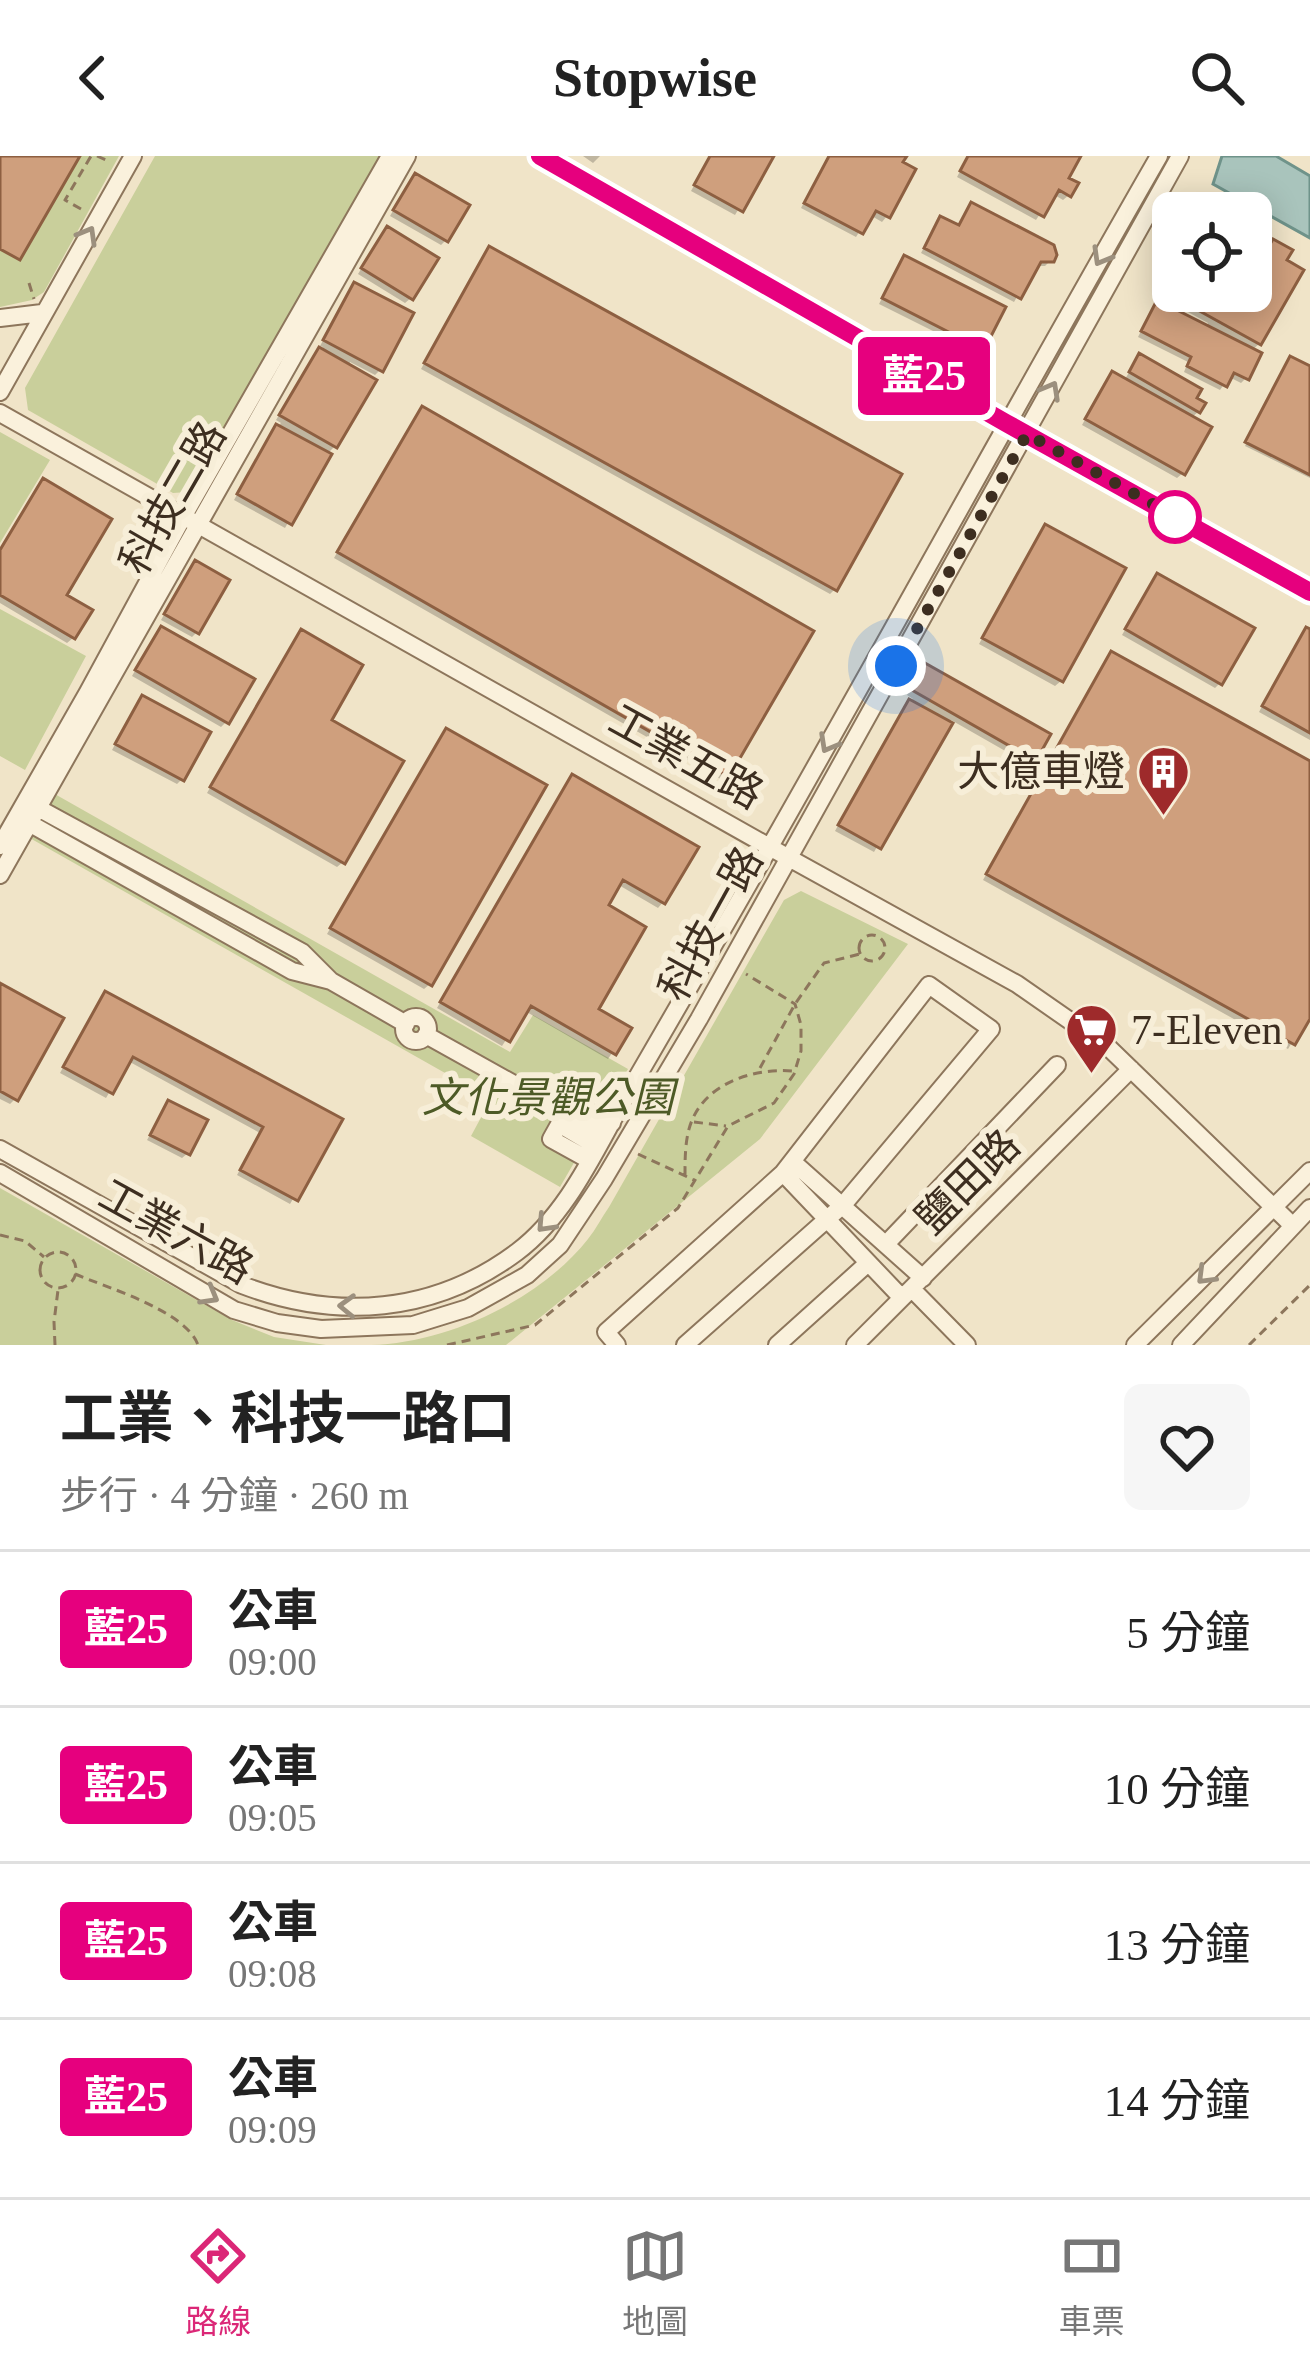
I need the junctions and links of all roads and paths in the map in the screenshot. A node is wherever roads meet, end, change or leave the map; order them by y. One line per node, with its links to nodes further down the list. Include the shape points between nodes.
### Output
1 (94, 156): 8 (path); 9 (path, via 65,200)
2 (133, 156): 11 (street, one-way to 2)
3 (390, 156): 17 (street, 科技二路)
4 (406, 156): 17 (street, 科技二路)
5 (540, 156): 15 (street)
6 (1159, 156): 15 (street, 科技一路, one-way to 15)
7 (1180, 156): 16 (street, 科技一路, one-way to 7)
8 (107, 161)
9 (81, 209)
10 (29, 283): 11 (path)
11 (38, 307): 12 (street); 13 (street)
12 (0, 318)
13 (0, 392)
14 (0, 413): 17 (street, 工業五路)
15 (1006, 423): 16 (street); 21 (street, 科技一路, one-way to 21)
16 (1027, 434): 18 (street); 22 (street, 科技一路)
17 (191, 521): 19 (street, 科技二路); 20 (street, 科技二路); 21 (street, 工業五路)
18 (1310, 592)
19 (33, 816): 23 (street, 科技二路); 31 (street, via 292,971 331,981 406,1024 409,1038 426,1035)
20 (0, 845)
21 (771, 847): 22 (street, 工業五路); 34 (street, 科技一路)
22 (788, 858): 28 (street, 工業五路, via 1017,984); 56 (street, 科技一路, via 560,1245 527,1275)
23 (0, 875)
24 (860, 954): 24 (path, via 870,962 882,957 880,934 863,939); 26 (path, via 824,963)
25 (746, 974): 26 (path)
26 (795, 1004): 29 (path); 30 (path)
27 (1057, 1065): 48 (street)
28 (1131, 1069): 43 (street, 工業五路); 55 (street, 鹽田路)
29 (758, 1071): 30 (path); 32 (path, via 706,1100)
30 (795, 1072): 33 (path, via 774,1103)
31 (565, 1113): 34 (street); 34 (street, via 580,1087)
32 (692, 1122): 33 (path); 40 (path)
33 (728, 1126): 41 (path)
34 (603, 1134): 52 (street, 科技一路, one-way to 52, via 550,1222)
35 (0, 1149): 52 (street, 工業六路, one-way to 35, via 415,1302 362,1307 275,1298)
36 (636, 1154): 40 (path)
37 (788, 1167): 42 (street); 42 (street, via 929,985 991,1029); 45 (street); 60 (street, via 606,1332)
38 (1310, 1171): 43 (street)
39 (0, 1173): 56 (street, 工業六路, one-way to 56, via 234,1310 277,1323 380,1328)
40 (685, 1175): 41 (path)
41 (694, 1180): 59 (path, via 678,1208 535,1324)
42 (843, 1204): 45 (street); 48 (street)
43 (1274, 1208): 46 (street, 工業五路); 65 (street, one-way to 65)
44 (1310, 1208): 46 (street)
45 (827, 1220): 50 (street); 61 (street)
46 (1292, 1225): 66 (street)
47 (0, 1235): 49 (path, via 25,1241)
48 (887, 1244): 55 (street)
49 (45, 1258): 51 (path, via 66,1254); 54 (path, via 43,1280)
50 (868, 1263): 55 (street); 62 (street)
51 (76, 1274): 54 (path); 58 (path, via 179,1321)
52 (461, 1286)
53 (1310, 1286): 67 (path)
54 (58, 1288): 57 (path)
55 (912, 1289): 63 (street, 鹽田路); 64 (street)
56 (467, 1308)
57 (55, 1345)
58 (198, 1345)
59 (447, 1345)
60 (617, 1345)
61 (686, 1345)
62 (777, 1345)
63 (855, 1345)
64 (967, 1345)
65 (1135, 1345)
66 (1181, 1345)
67 (1250, 1345)

